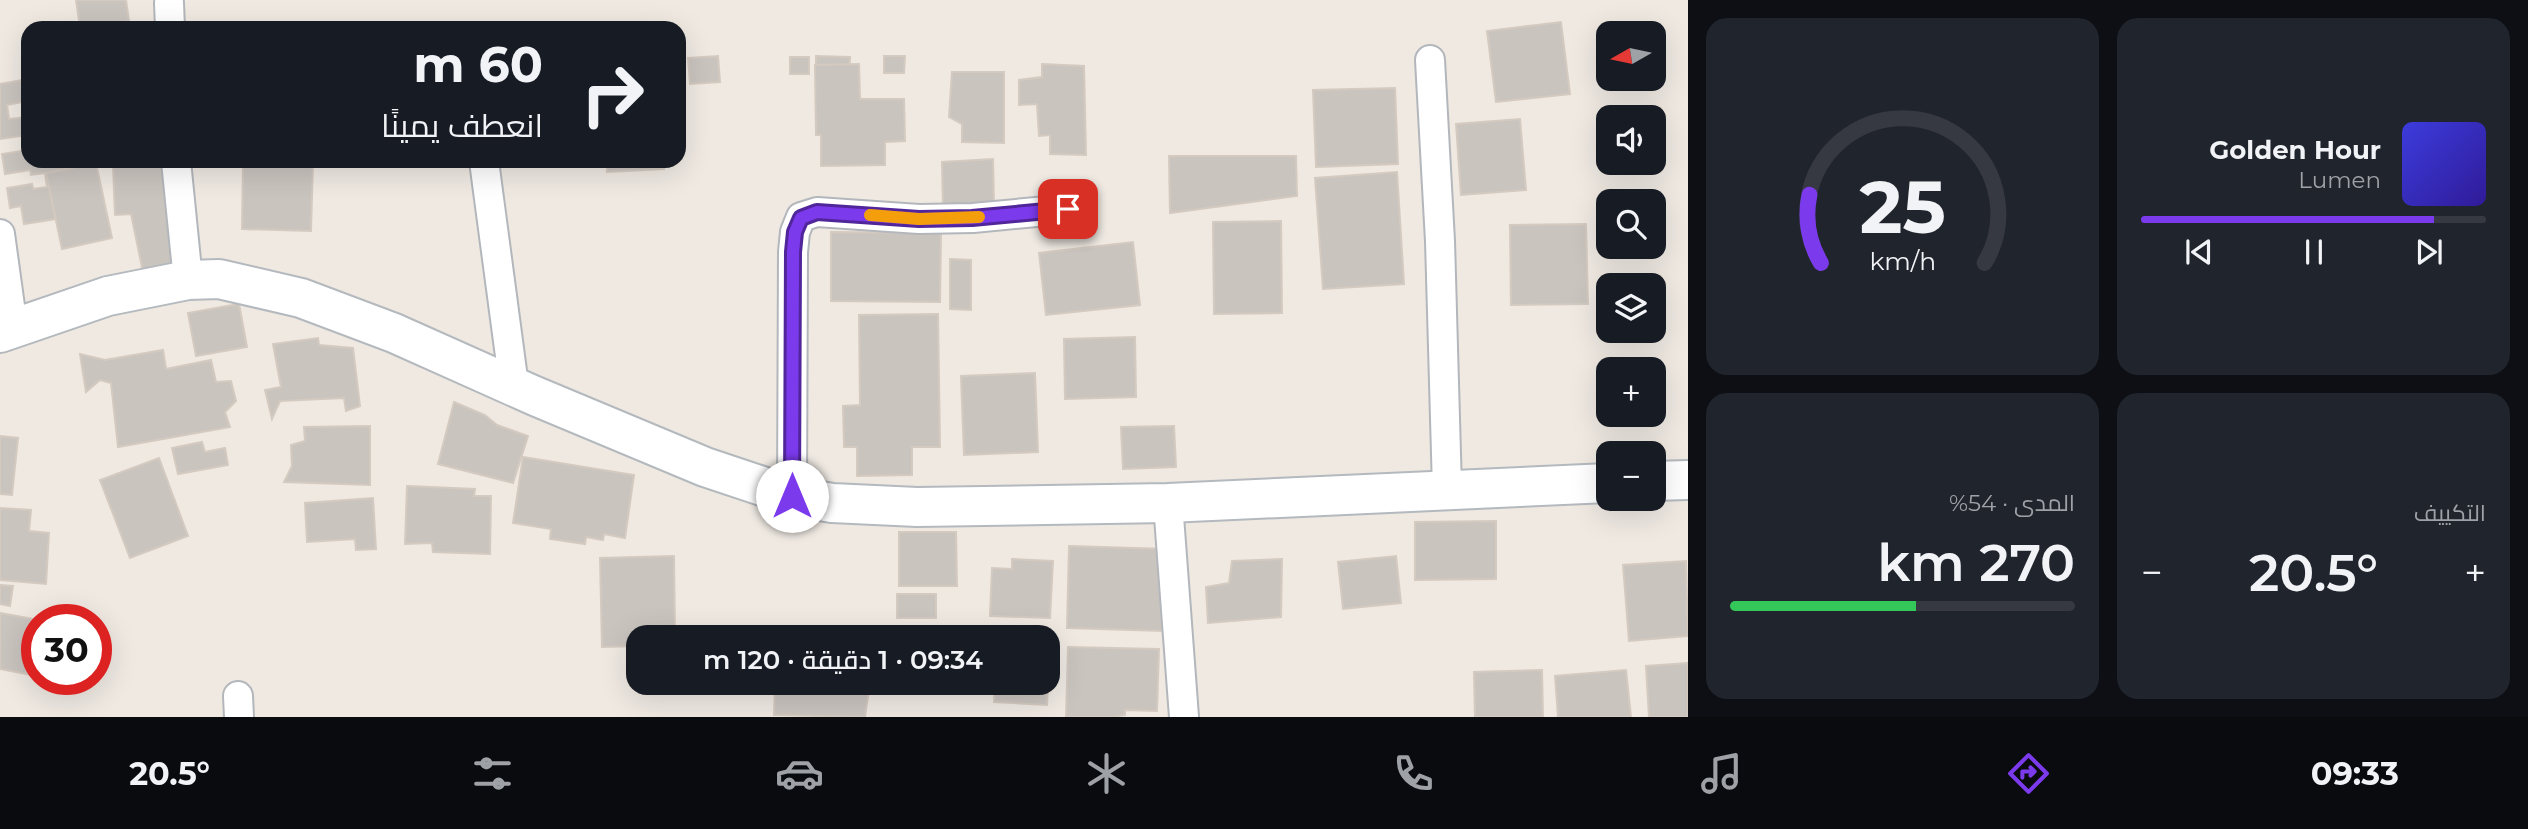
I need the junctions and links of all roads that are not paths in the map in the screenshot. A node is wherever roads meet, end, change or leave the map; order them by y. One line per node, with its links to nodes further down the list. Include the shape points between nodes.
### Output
1 (1430, 60): 12 (street)
2 (177, 168): 6 (street)
3 (485, 168): 8 (street)
4 (1068, 209): 13 (street, via 972,218 817,212 801,218 793,252)
5 (0, 234): 7 (street)
6 (188, 280): 7 (main road, via 108,296); 8 (main road, via 219,279 301,298)
7 (7, 331)
8 (514, 386): 13 (main road, via 705,467)
9 (1688, 480): 10 (main road)
10 (1666, 481)
11 (1596, 483): 12 (main road)
12 (1447, 489): 14 (main road)
13 (792, 496): 14 (main road, via 917,507)
14 (1168, 503): 15 (street)
15 (1184, 717)

